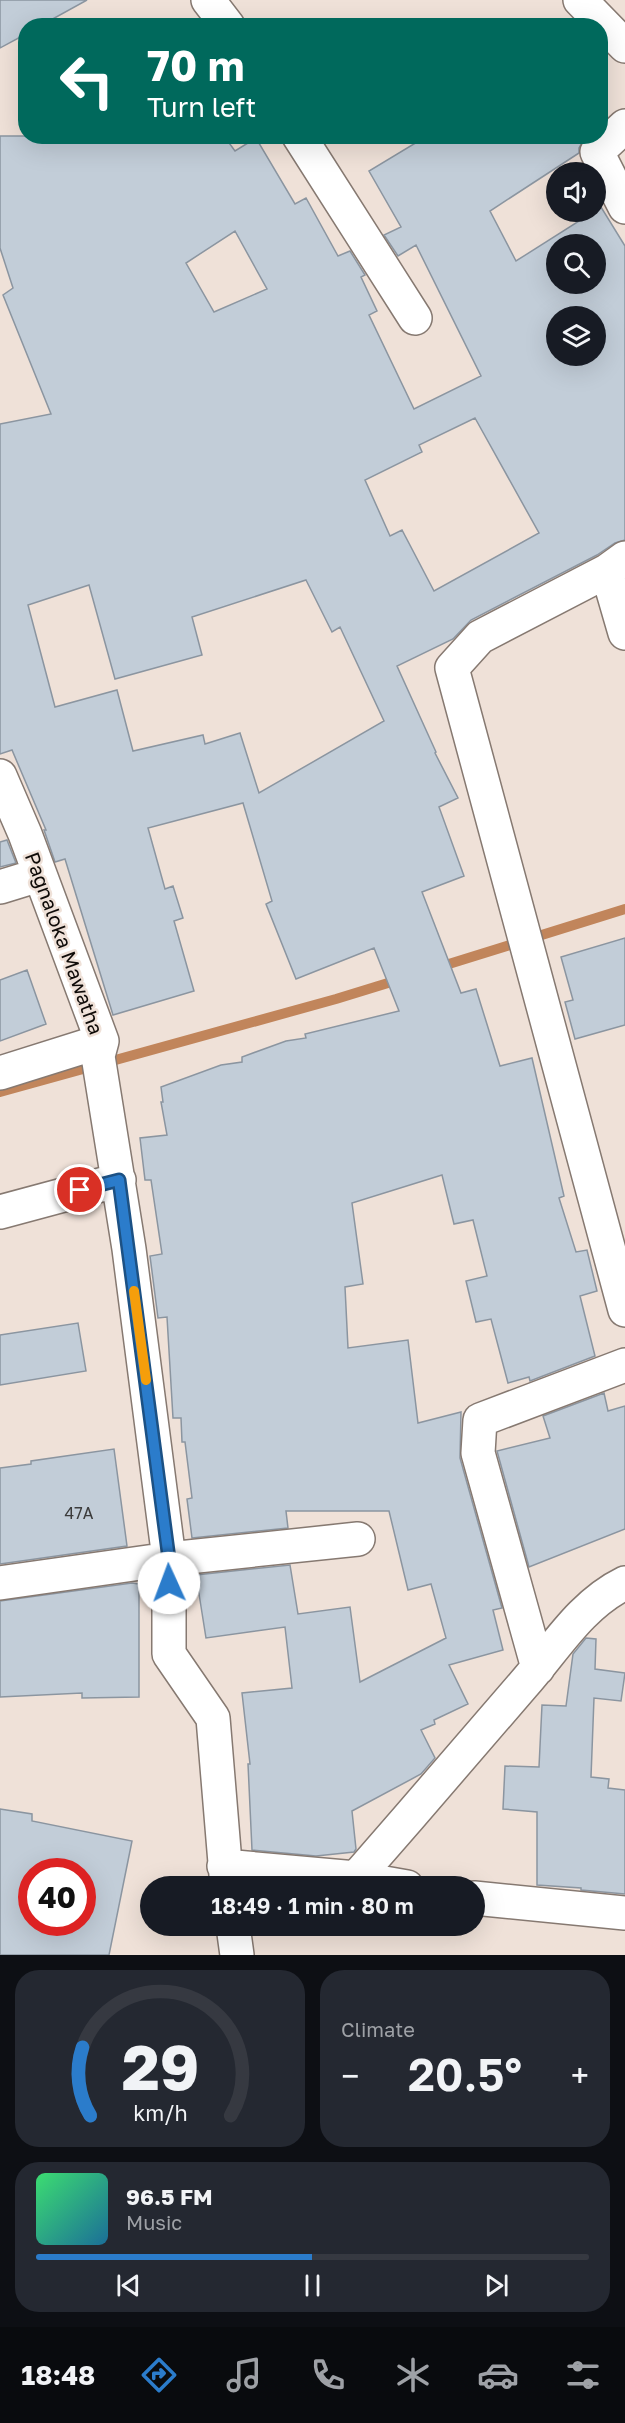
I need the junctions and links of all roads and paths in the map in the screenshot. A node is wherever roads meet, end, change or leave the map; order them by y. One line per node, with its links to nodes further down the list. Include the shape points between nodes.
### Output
1 (208, 0): 3 (street)
2 (580, 0): 4 (street)
3 (222, 18)
4 (598, 18)
5 (608, 29): 6 (street)
6 (625, 46)
7 (625, 126): 8 (street)
8 (608, 142)
9 (304, 144): 12 (street)
10 (606, 144): 11 (street, via 597,152)
11 (625, 207)
12 (415, 318)
13 (616, 564): 14 (street); 22 (street, via 480,638 452,668)
14 (625, 633)
15 (0, 776): 16 (street, Pagnaloka Mawatha)
16 (39, 875): 17 (street); 18 (street, Pagnaloka Mawatha)
17 (0, 886)
18 (100, 1049): 19 (street); 20 (street, Pagnaloka Mawatha)
19 (0, 1073)
20 (119, 1180): 21 (street); 25 (street, Pagnaloka Mawatha)
21 (0, 1212)
22 (625, 1310)
23 (625, 1365): 28 (street, via 480,1420 478,1453)
24 (358, 1539): 25 (street)
25 (169, 1559): 26 (street); 29 (street, Pagnaloka Mawatha, via 169,1654 213,1718)
26 (0, 1583)
27 (625, 1583): 28 (street, via 607,1592 567,1629)
28 (538, 1668): 30 (street)
29 (226, 1876)
30 (358, 1876)
31 (485, 1899): 32 (street)
32 (625, 1913)
33 (234, 1936): 34 (street)
34 (237, 1955)

